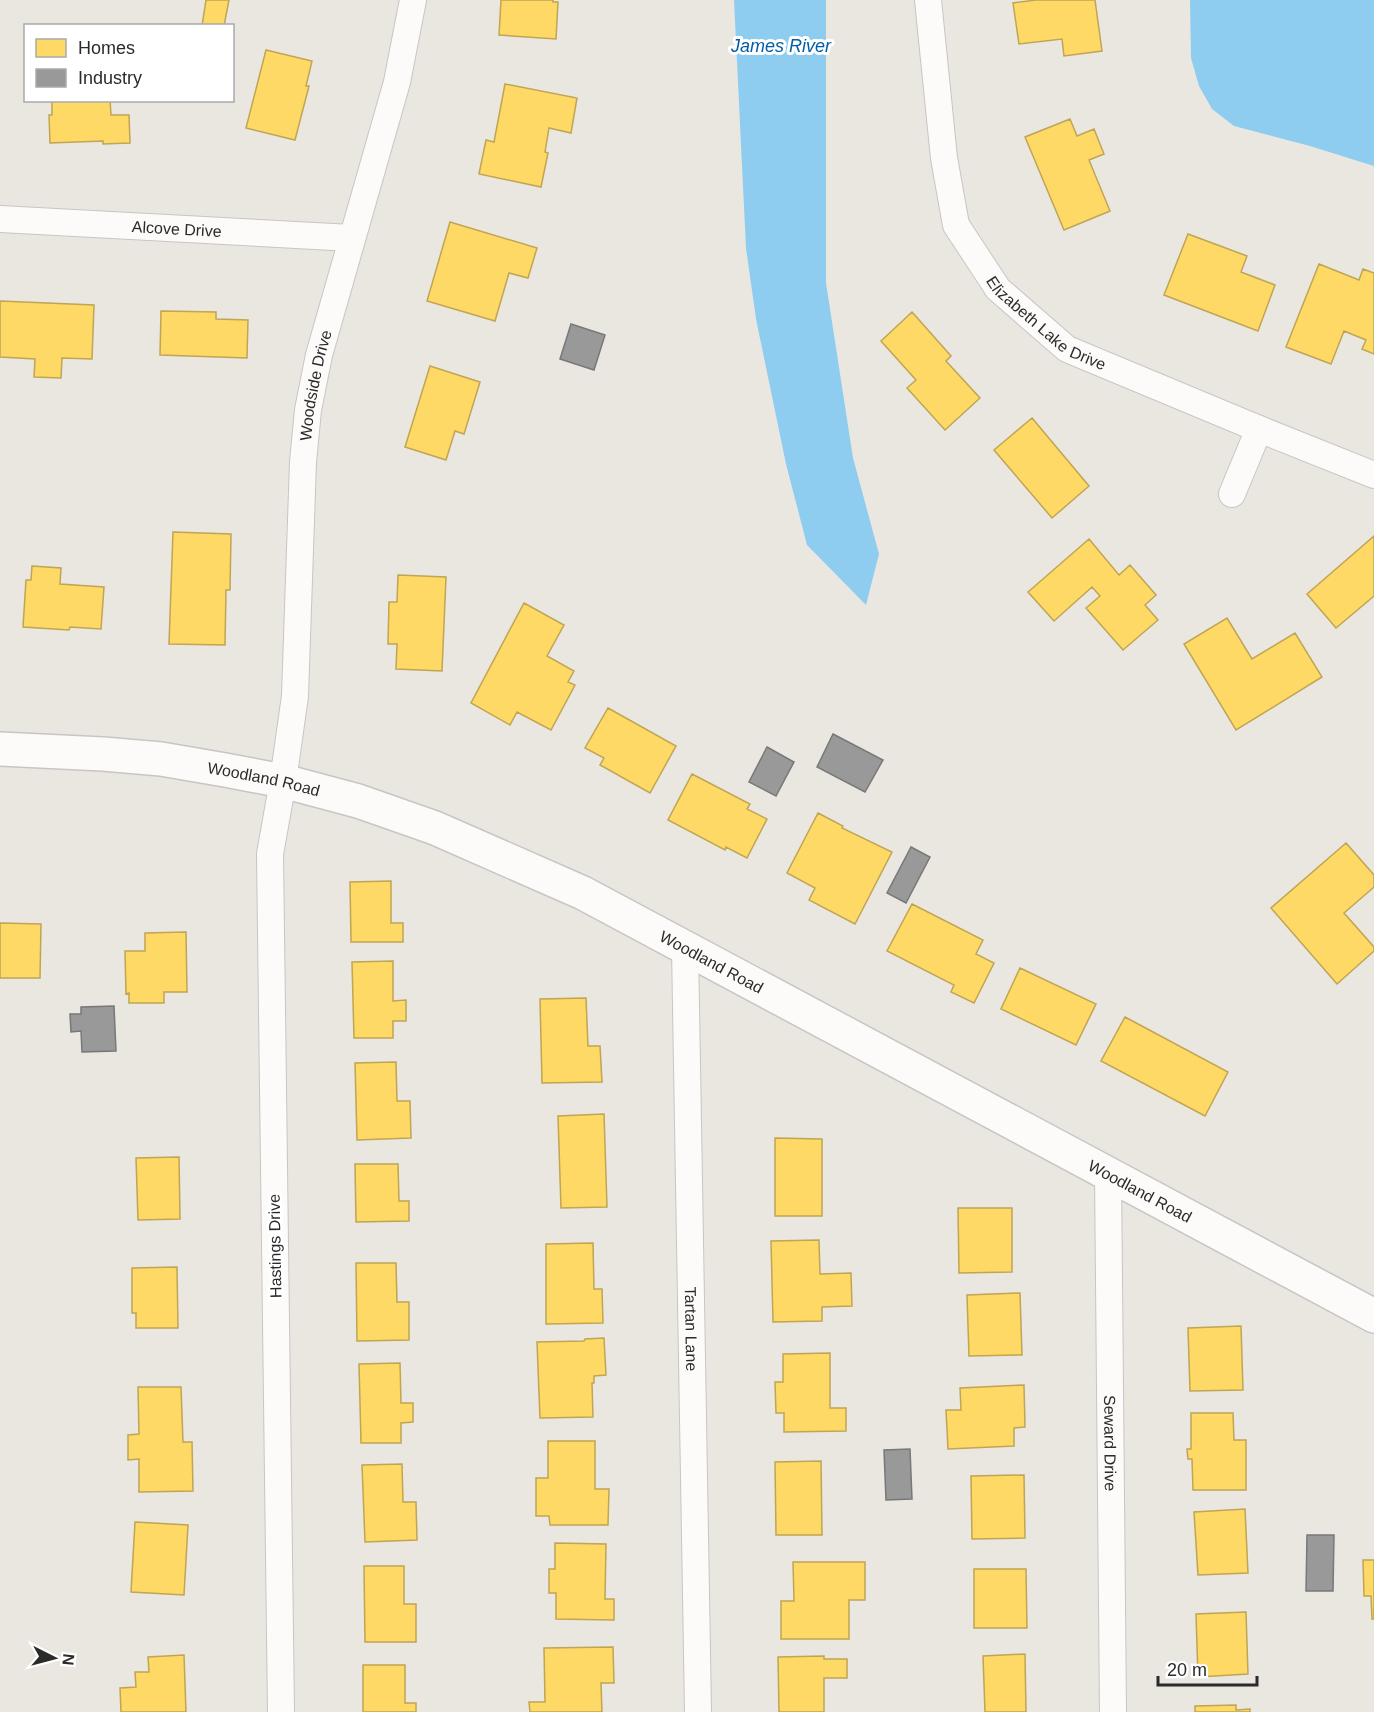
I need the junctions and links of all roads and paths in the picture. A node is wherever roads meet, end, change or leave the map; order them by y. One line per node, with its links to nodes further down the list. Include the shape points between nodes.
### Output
1 (414, 0): 4 (street, Woodside Drive, via 397,82)
2 (928, 0): 5 (street, Elizabeth Lake Drive, via 944,158 956,225 998,289 1067,349)
3 (0, 219): 4 (street, Alcove Drive)
4 (352, 238): 9 (street, Woodside Drive, via 308,410 295,696)
5 (1259, 429): 6 (street, Elizabeth Lake Drive); 7 (street)
6 (1374, 475)
7 (1232, 494)
8 (0, 749): 9 (main road, Woodland Road, via 161,759)
9 (283, 781): 10 (main road, Woodland Road, via 358,801 435,828 583,893); 13 (street, Hastings Drive, via 270,854)
10 (685, 947): 11 (main road, Woodland Road); 14 (street, Tartan Lane)
11 (1108, 1173): 12 (main road, Woodland Road); 15 (street, Seward Drive)
12 (1374, 1316)
13 (281, 1712)
14 (698, 1712)
15 (1113, 1712)

